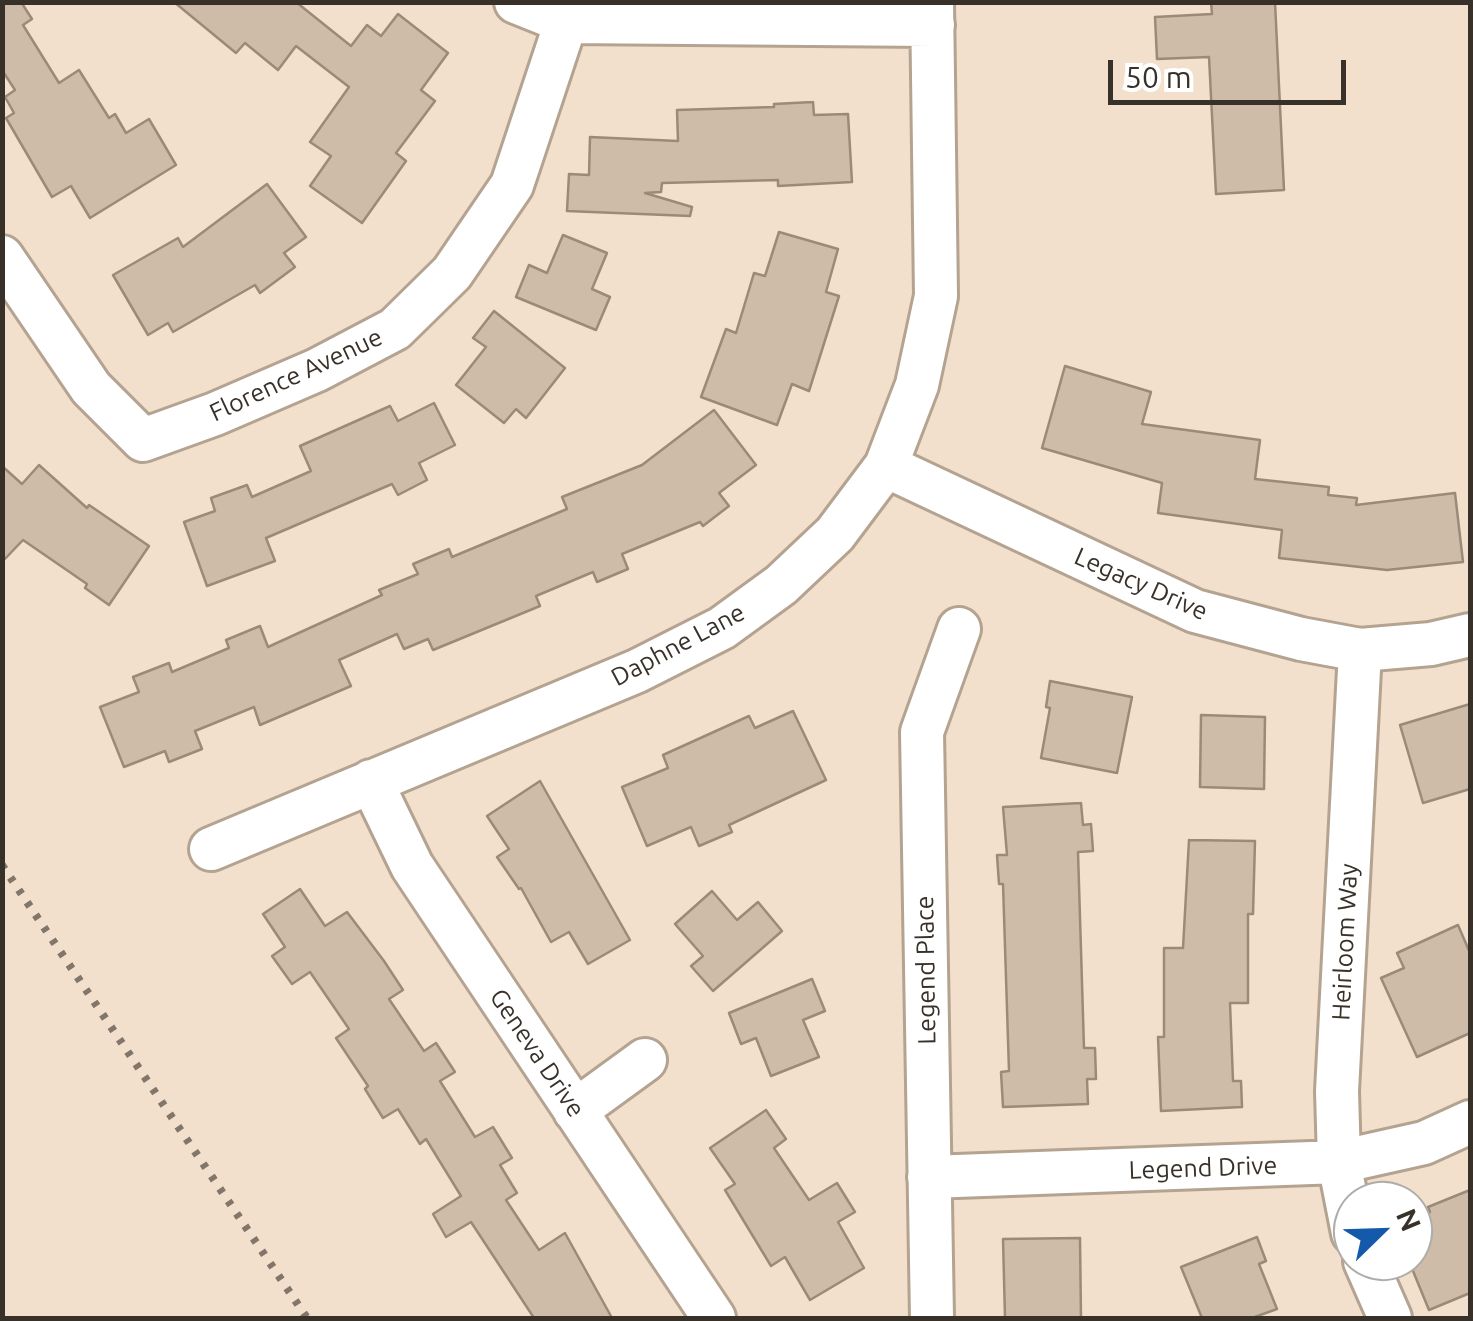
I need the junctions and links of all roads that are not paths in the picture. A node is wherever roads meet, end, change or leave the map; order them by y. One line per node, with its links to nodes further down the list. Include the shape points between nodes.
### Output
1 (516, 2): 3 (street)
2 (932, 14): 3 (street); 5 (street, Daphne Lane, via 936,296 917,385)
3 (566, 22): 4 (street, Florence Avenue, via 512,185 452,274 394,330 300,377 143,440 91,388)
4 (2, 257)
5 (886, 466): 8 (street, Legacy Drive, via 1196,612); 9 (street, Daphne Lane, via 835,534 722,628 637,671)
6 (959, 629): 15 (street, Legend Place, via 922,732)
7 (1470, 635): 8 (street, Legacy Drive)
8 (1360, 650): 14 (street, Heirloom Way)
9 (370, 781): 10 (street, Daphne Lane); 12 (street, Geneva Drive, via 412,866)
10 (212, 849)
11 (645, 1060): 12 (street)
12 (575, 1110): 18 (street, Geneva Drive)
13 (1470, 1122): 14 (street, Legend Drive, via 1424,1142)
14 (1339, 1162): 15 (street, Legend Drive); 16 (street, Heirloom Way)
15 (929, 1177): 19 (street, Legend Place)
16 (1343, 1181)
17 (1374, 1281): 20 (street)
18 (714, 1318)
19 (932, 1318)
20 (1390, 1318)

